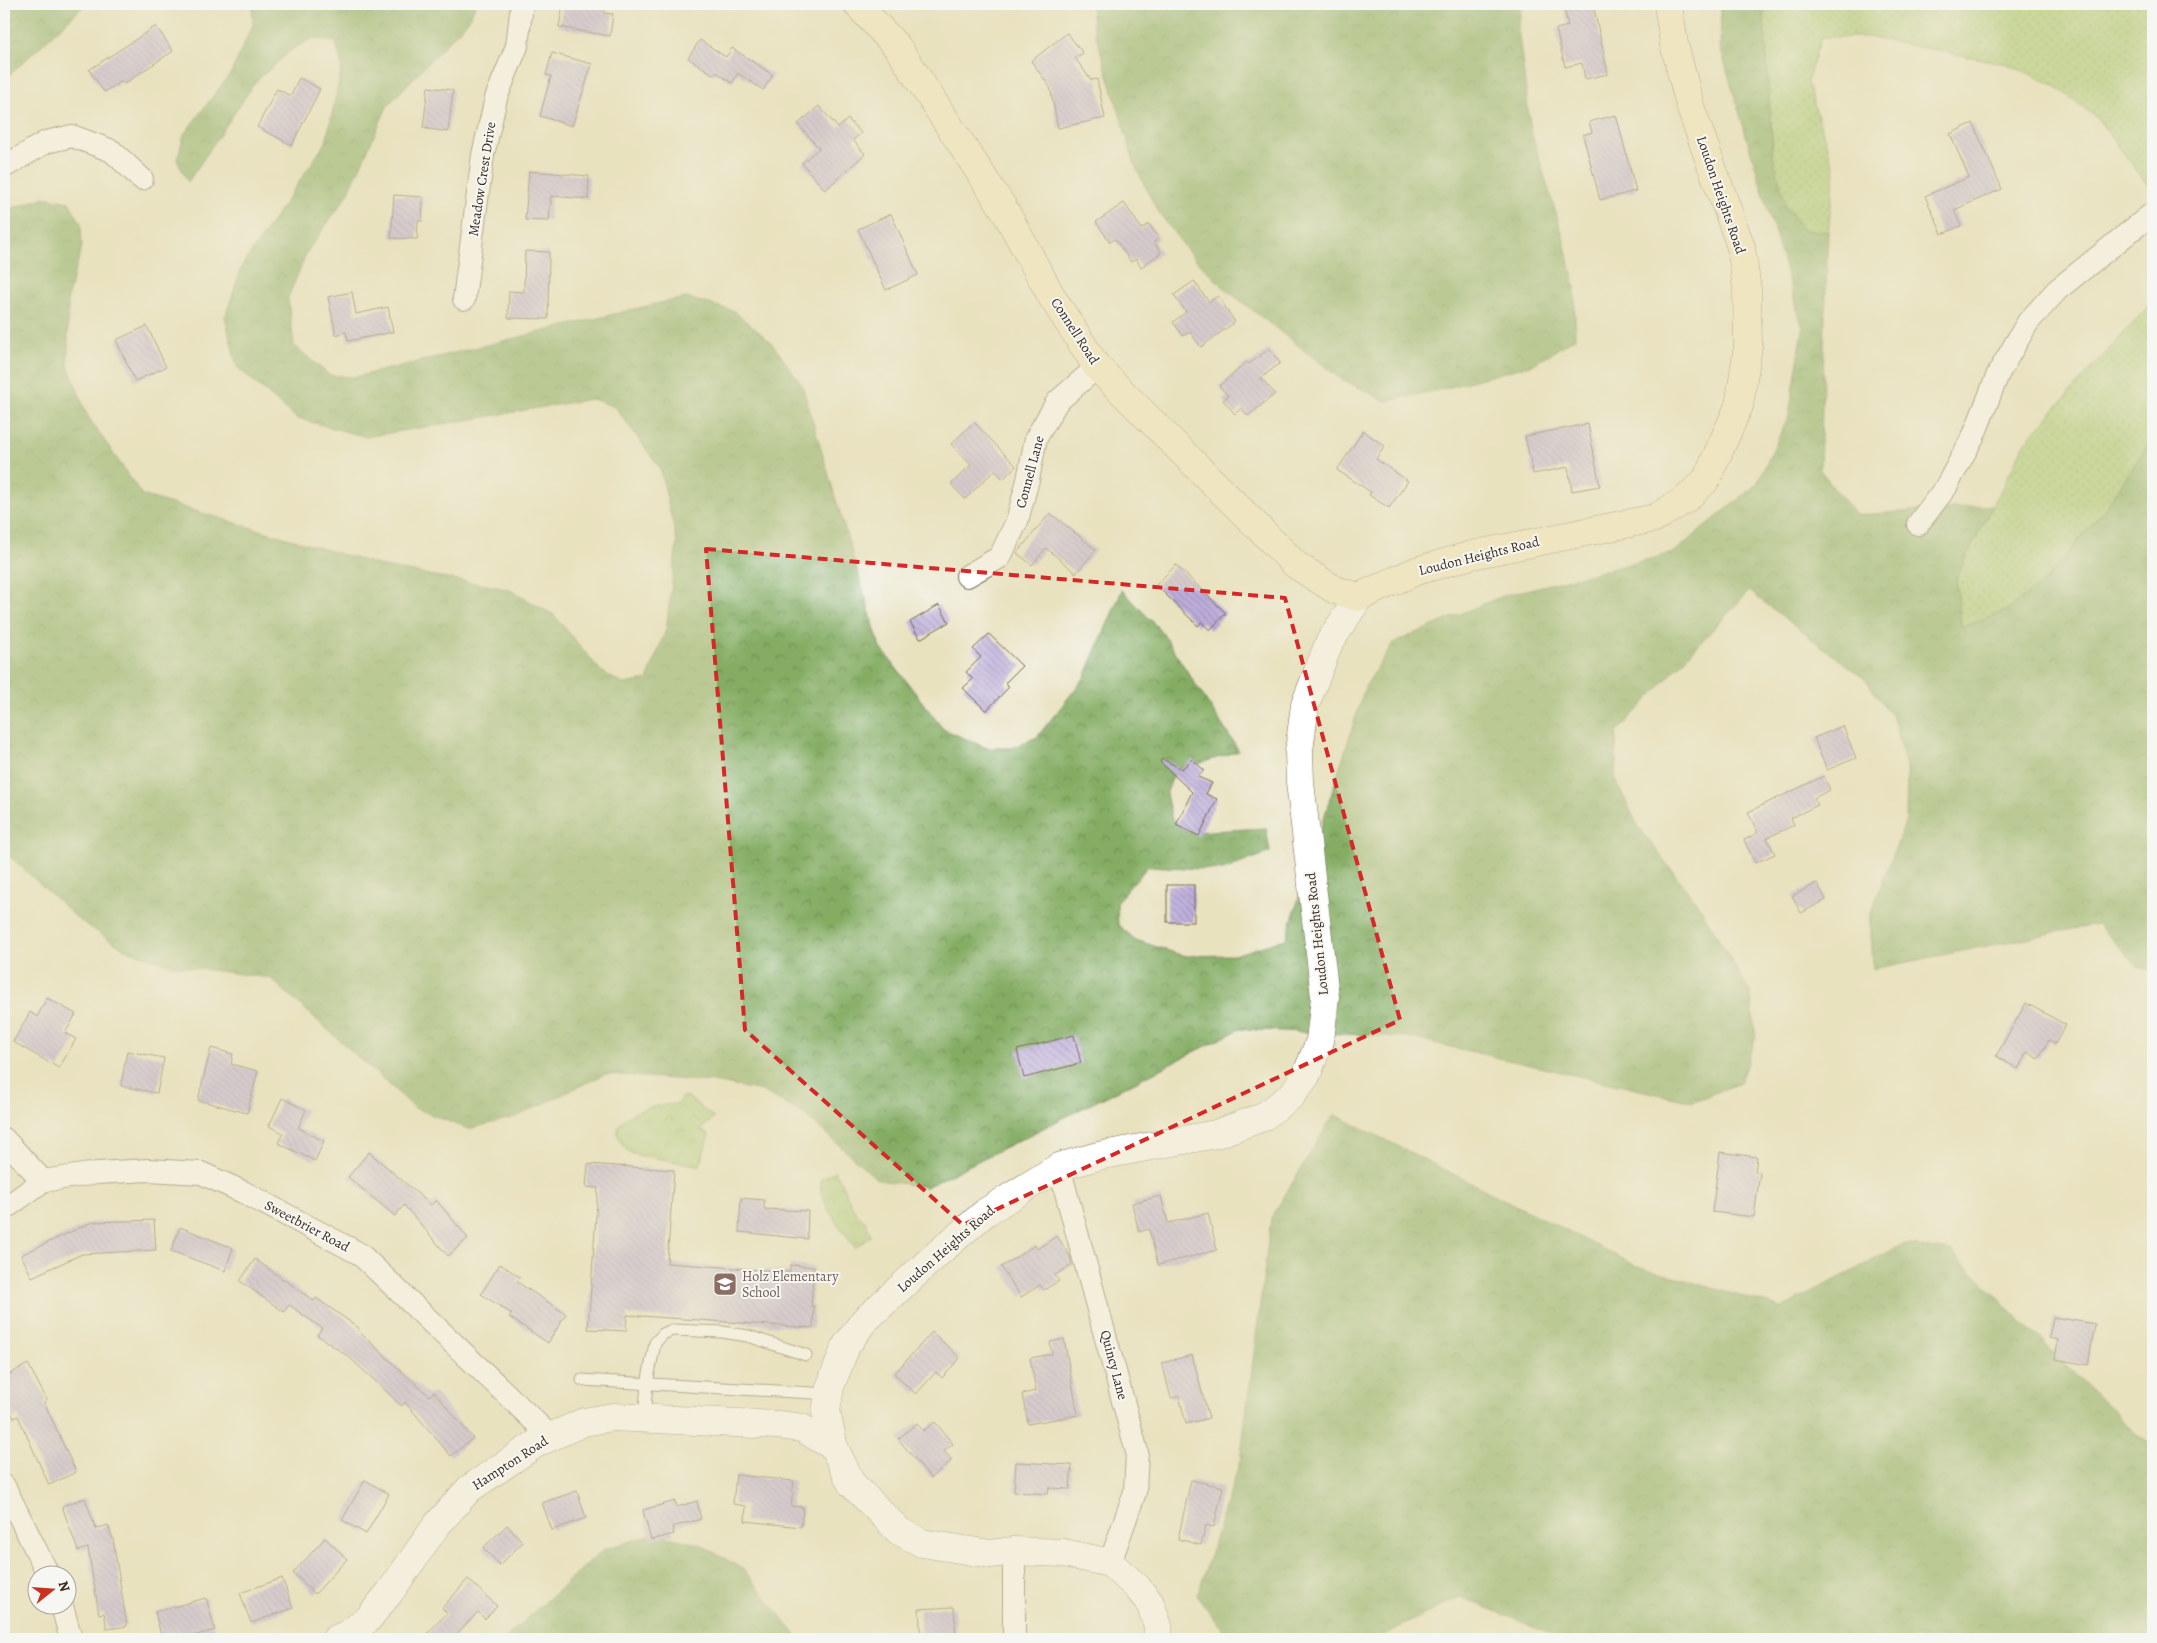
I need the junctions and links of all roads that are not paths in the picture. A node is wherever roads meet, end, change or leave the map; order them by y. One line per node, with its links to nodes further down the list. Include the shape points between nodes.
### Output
1 (522, 4): 7 (street, Meadow Crest Drive, via 517,46 496,98 483,155)
2 (857, 4): 8 (main road, Connell Road, via 898,48 1004,209 1052,297)
3 (1668, 4): 11 (main road, Loudon Heights Road, via 1674,44 1691,108 1741,247 1747,289 1748,346 1739,406 1706,480 1686,499 1654,518 1472,555 1416,570)
4 (4, 167): 5 (street, via 46,142 72,136 112,151)
5 (142, 178)
6 (2153, 213): 9 (street, via 2057,290 2028,322 1998,374 1956,470)
7 (464, 299)
8 (1097, 367): 10 (street, Connell Lane, via 1057,402 1036,438 1017,521 1000,557); 11 (main road, Connell Road, via 1296,564 1335,590)
9 (1918, 524)
10 (967, 576)
11 (1359, 597): 13 (street, Loudon Heights Road, via 1329,643 1315,679 1305,705 1299,752 1324,997 1320,1041 1306,1076 1291,1096 1263,1117 1216,1134 1098,1156)
12 (4, 1139): 14 (street)
13 (1060, 1167): 19 (street, Loudon Heights Road, via 986,1212 863,1322 846,1346); 25 (street, Quincy Lane, via 1137,1452 1135,1492)
14 (43, 1182): 15 (street, Sweetbrier Road); 21 (street, Sweetbrier Road, via 97,1173 148,1170 201,1174 243,1192 360,1254)
15 (4, 1209)
16 (806, 1355): 18 (lane, via 748,1336 672,1330 655,1343)
17 (582, 1380): 18 (lane)
18 (647, 1384): 19 (lane); 20 (lane)
19 (829, 1394): 22 (street, Loudon Heights Road, via 826,1412)
20 (644, 1419): 21 (street, Hampton Road, via 614,1417 584,1422); 22 (street, Hampton Road, via 802,1428)
21 (551, 1437): 29 (street, Hampton Road, via 469,1489 436,1526 368,1619)
22 (834, 1447): 24 (street, Loudon Heights Road, via 851,1483 899,1531 922,1543 990,1554)
23 (4, 1486): 26 (street)
24 (1014, 1551): 25 (street, Loudon Heights Road, via 1064,1553); 30 (street)
25 (1110, 1563): 31 (street, Loudon Heights Road, via 1150,1603 1158,1626)
26 (44, 1566)
27 (65, 1616): 28 (street)
28 (71, 1639)
29 (336, 1639)
30 (1014, 1639)
31 (1158, 1639)

